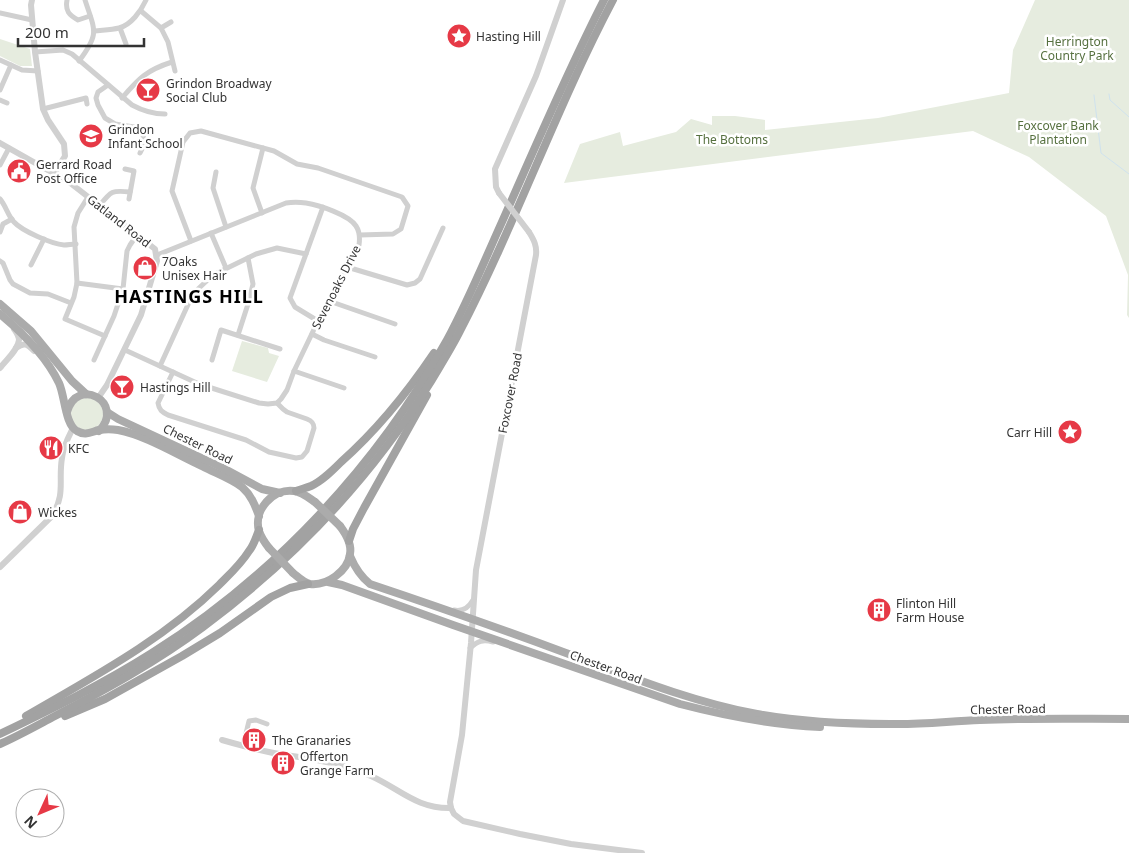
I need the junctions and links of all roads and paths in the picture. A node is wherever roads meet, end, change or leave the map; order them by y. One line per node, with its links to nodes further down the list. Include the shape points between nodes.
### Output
1 (32, 0): 11 (street)
2 (67, 0): 10 (street, via 67,11 72,17 78,20)
3 (85, 0): 10 (street)
4 (146, 0): 8 (street)
5 (564, 0): 108 (street, Foxcover Road, bridge, via 539,68 495,169 496,187 529,232 535,243 536,255 476,570)
6 (604, 0): 68 (highway)
7 (613, 0): 76 (highway)
8 (141, 11): 13 (street); 14 (street)
9 (0, 13): 11 (street)
10 (90, 16): 15 (street)
11 (32, 20): 17 (street)
12 (171, 22): 14 (street)
13 (120, 28): 15 (street); 16 (street)
14 (161, 28): 20 (street)
15 (94, 31): 19 (street)
16 (126, 44)
17 (35, 52): 19 (street, via 63,50); 22 (street)
18 (0, 60): 21 (street)
19 (80, 61): 24 (street)
20 (172, 62): 23 (street); 26 (street, via 145,74)
21 (11, 65): 22 (street); 25 (street)
22 (38, 71): 30 (street)
23 (174, 71)
24 (108, 85): 26 (street); 33 (street, via 98,92 96,98 105,118 115,124 134,127)
25 (0, 90)
26 (122, 98): 31 (street, via 142,111)
27 (0, 100): 28 (street)
28 (7, 103)
29 (87, 104): 30 (street, via 86,98)
30 (43, 109): 41 (street, via 64,144 65,156)
31 (165, 114)
32 (151, 130): 33 (street)
33 (143, 134): 37 (street, via 144,145)
34 (0, 143): 35 (street, Gatland Road)
35 (8, 148): 38 (street); 41 (street, Gatland Road)
36 (263, 148): 48 (street, via 253,188); 55 (street, via 297,164 402,197 408,206 402,229 393,234); 57 (street, via 201,131 190,134 183,142 172,191)
37 (140, 153)
38 (0, 164)
39 (125, 169): 42 (street, via 134,171)
40 (216, 172): 50 (street, via 213,188)
41 (54, 174): 43 (street, Gatland Road)
42 (130, 192): 45 (street); 46 (street, via 116,191)
43 (88, 196): 46 (street, Gatland Road); 58 (street, via 74,227)
44 (0, 199): 49 (street)
45 (129, 199)
46 (100, 205): 54 (street, Gatland Road)
47 (323, 207): 48 (street, Sevenoaks Drive, via 293,202); 55 (street, Sevenoaks Drive, via 350,219); 59 (street)
48 (262, 213): 50 (street, Sevenoaks Drive)
49 (12, 219): 52 (street, via 3,224); 56 (street, via 18,226)
50 (226, 227): 53 (street, Sevenoaks Drive)
51 (443, 228): 64 (street, via 420,279 414,283 407,285)
52 (0, 232)
53 (211, 233): 57 (street, Sevenoaks Drive); 65 (street)
54 (138, 235): 60 (street, Gatland Road, via 155,249); 67 (street, via 128,251)
55 (360, 235): 64 (street, Sevenoaks Drive, via 359,245)
56 (44, 239): 58 (street, via 65,245); 63 (street)
57 (191, 241): 60 (street, Sevenoaks Drive)
58 (76, 244): 66 (street)
59 (306, 254): 61 (street, via 277,248); 74 (street, via 290,298 295,307)
60 (157, 255): 82 (street, via 142,315)
61 (248, 258): 65 (street); 78 (street, via 253,284)
62 (0, 261): 70 (street, via 13,284 30,293 48,294)
63 (31, 265)
64 (347, 267): 69 (street, Sevenoaks Drive)
65 (226, 268): 87 (street, via 212,275 191,298)
66 (77, 283): 67 (street); 70 (street)
67 (123, 289): 79 (street)
68 (468, 298): 99 (highway, via 433,354 390,412 323,479); 117 (highway, via 424,378 385,436 335,497 256,575 154,652 83,693)
69 (329, 300): 74 (street, Sevenoaks Drive); 75 (street)
70 (71, 303): 79 (street, via 64,319)
71 (0, 304): 92 (main road, via 31,331)
72 (0, 314): 73 (main road)
73 (8, 321): 80 (street, via 19,338); 86 (main road, via 31,342)
74 (318, 321): 77 (street, Sevenoaks Drive)
75 (395, 324)
76 (460, 331): 103 (highway); 118 (highway, via 384,449 341,502 278,565 223,612 171,649 93,696)
77 (312, 334): 83 (street); 89 (street, Sevenoaks Drive)
78 (238, 335): 81 (street); 85 (street, via 221,330)
79 (105, 336): 84 (street)
80 (16, 348): 86 (street, via 28,346); 88 (street)
81 (280, 349)
82 (125, 350): 87 (street); 93 (street)
83 (375, 357)
84 (94, 360)
85 (212, 360)
86 (47, 363): 95 (main road, via 62,391)
87 (160, 366): 90 (street)
88 (0, 368)
89 (294, 371): 91 (street); 94 (street, Sevenoaks Drive, via 288,390)
90 (172, 372): 94 (street, via 259,403); 94 (street, via 158,403 161,412 246,440 269,452 302,457 307,451 314,425)
91 (344, 388)
92 (86, 394): 93 (main road); 95 (main road, via 75,398)
93 (98, 398): 96 (main road, Chester Road)
94 (277, 403)
95 (67, 412): 97 (main road)
96 (107, 412): 98 (main road, via 104,425); 100 (main road, Chester Road, via 262,489)
97 (73, 428): 98 (main road, Chester Road, via 91,434); 105 (street, via 64,446 58,506 52,516)
98 (99, 430): 101 (main road, Chester Road, via 116,429 153,442 236,483 248,493)
99 (296, 491): 100 (main road); 103 (main road, bridge, via 315,502 340,526)
100 (280, 493): 101 (main road, via 267,500)
101 (259, 516): 102 (main road)
102 (259, 530): 107 (main road, bridge, via 269,548); 117 (highway, via 249,551 231,573 185,615 152,640)
103 (349, 541): 104 (main road)
104 (350, 556): 106 (main road, via 346,565); 109 (main road, Chester Road, via 354,566 370,584)
105 (0, 567)
106 (328, 582): 107 (main road); 111 (main road, Chester Road)
107 (308, 584): 118 (highway, via 271,597 205,642 105,699)
108 (474, 599): 109 (street, via 462,610); 110 (street, Foxcover Road)
109 (425, 602): 110 (main road, Chester Road)
110 (473, 619): 111 (street, Foxcover Road); 116 (main road, Chester Road, via 613,671 716,704 795,720)
111 (471, 631): 112 (street, Foxcover Road); 113 (main road, Chester Road)
112 (470, 648): 113 (street, via 485,640); 122 (street, Foxcover Road, via 462,735 450,795)
113 (534, 653): 116 (main road, Chester Road, via 710,712 795,725 846,727)
114 (1129, 719): 116 (main road, Chester Road)
115 (267, 724): 121 (street, via 250,721)
116 (887, 724)
117 (0, 732)
118 (12, 738): 120 (highway)
119 (222, 740): 121 (street)
120 (0, 744)
121 (243, 746): 122 (street, via 349,766 416,802 441,809)
122 (451, 808): 123 (street, via 463,821 571,844)
123 (642, 853)

